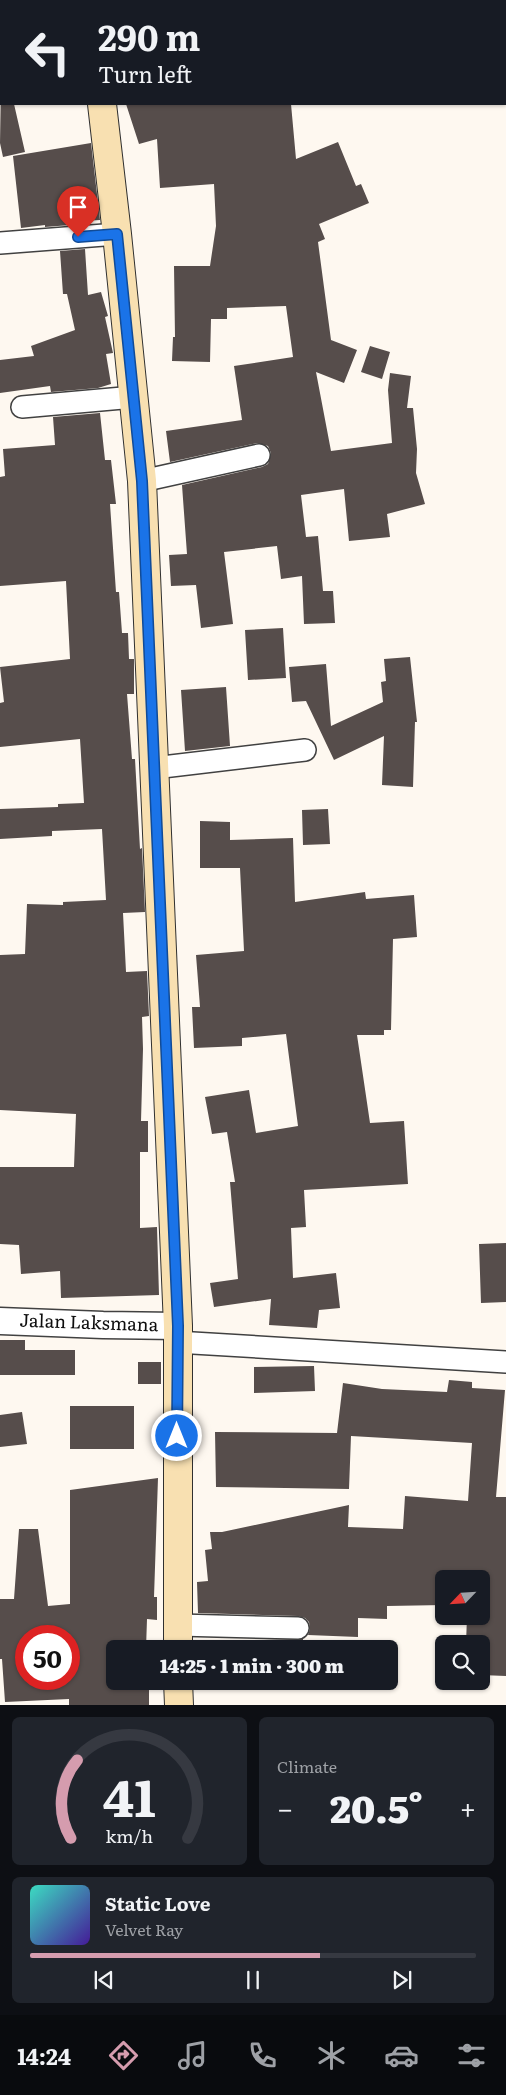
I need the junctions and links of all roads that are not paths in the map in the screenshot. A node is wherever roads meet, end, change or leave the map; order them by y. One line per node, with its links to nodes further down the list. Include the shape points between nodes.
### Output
1 (102, 105): 2 (main road)
2 (117, 234): 3 (street); 4 (main road)
3 (0, 243)
4 (134, 397): 5 (street); 7 (main road)
5 (22, 407)
6 (259, 455): 7 (street)
7 (142, 481): 9 (main road)
8 (305, 750): 9 (street)
9 (154, 768): 11 (main road)
10 (0, 1320): 11 (street, Jalan Laksmana)
11 (177, 1334): 12 (street); 14 (main road)
12 (506, 1362)
13 (298, 1628): 14 (street)
14 (178, 1637)
15 (178, 1690): 16 (main road)
16 (178, 1705)

